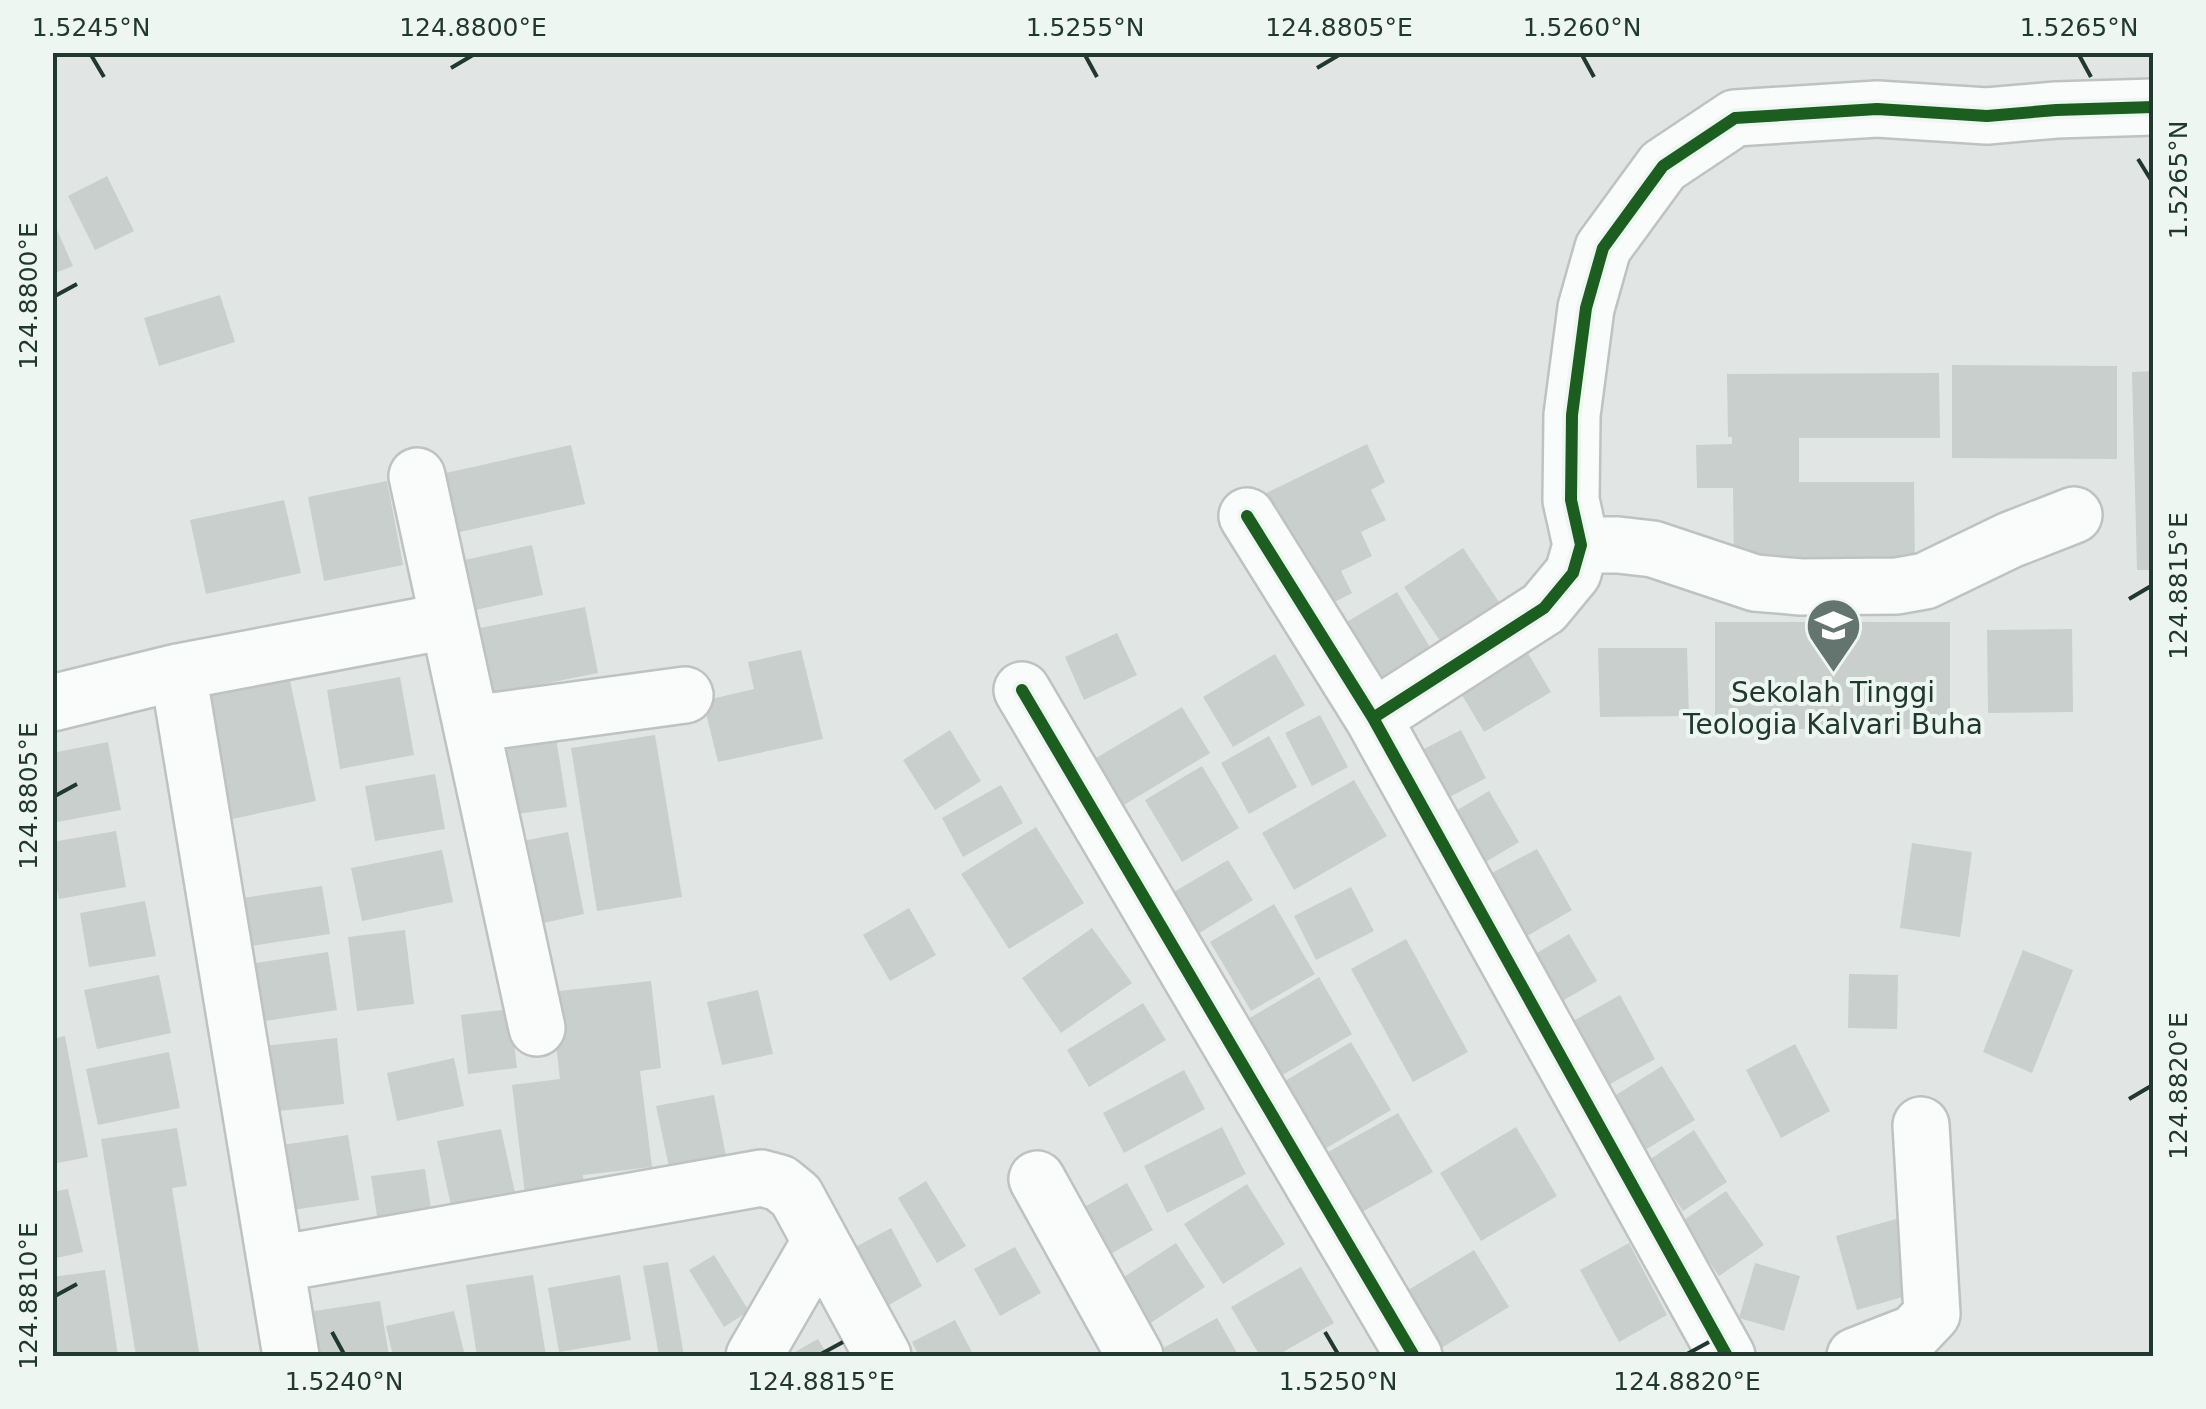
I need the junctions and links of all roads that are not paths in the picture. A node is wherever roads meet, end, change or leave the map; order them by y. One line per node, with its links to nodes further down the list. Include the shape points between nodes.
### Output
1 (2154, 107): 5 (street, via 1986,116 1877,109 1735,118 1664,166 1602,248 1586,308 1572,415 1571,500)
2 (417, 476): 6 (street)
3 (1248, 516): 11 (street)
4 (2074, 516): 5 (street, via 1897,586 1755,582 1654,549)
5 (1581, 545): 11 (street, via 1573,573 1544,608)
6 (447, 621): 7 (street); 12 (street)
7 (178, 672): 10 (street); 17 (street)
8 (1022, 690): 22 (street)
9 (685, 695): 12 (street)
10 (52, 703)
11 (1373, 718): 23 (street)
12 (471, 724): 13 (street)
13 (537, 1028)
14 (1921, 1125): 24 (street, via 1932,1314 1914,1333)
15 (1037, 1179): 21 (street)
16 (820, 1242): 17 (street, via 796,1196 761,1178); 19 (street); 20 (street)
17 (276, 1264): 18 (street)
18 (291, 1356)
19 (754, 1356)
20 (882, 1356)
21 (1135, 1356)
22 (1414, 1356)
23 (1727, 1356)
24 (1855, 1356)

